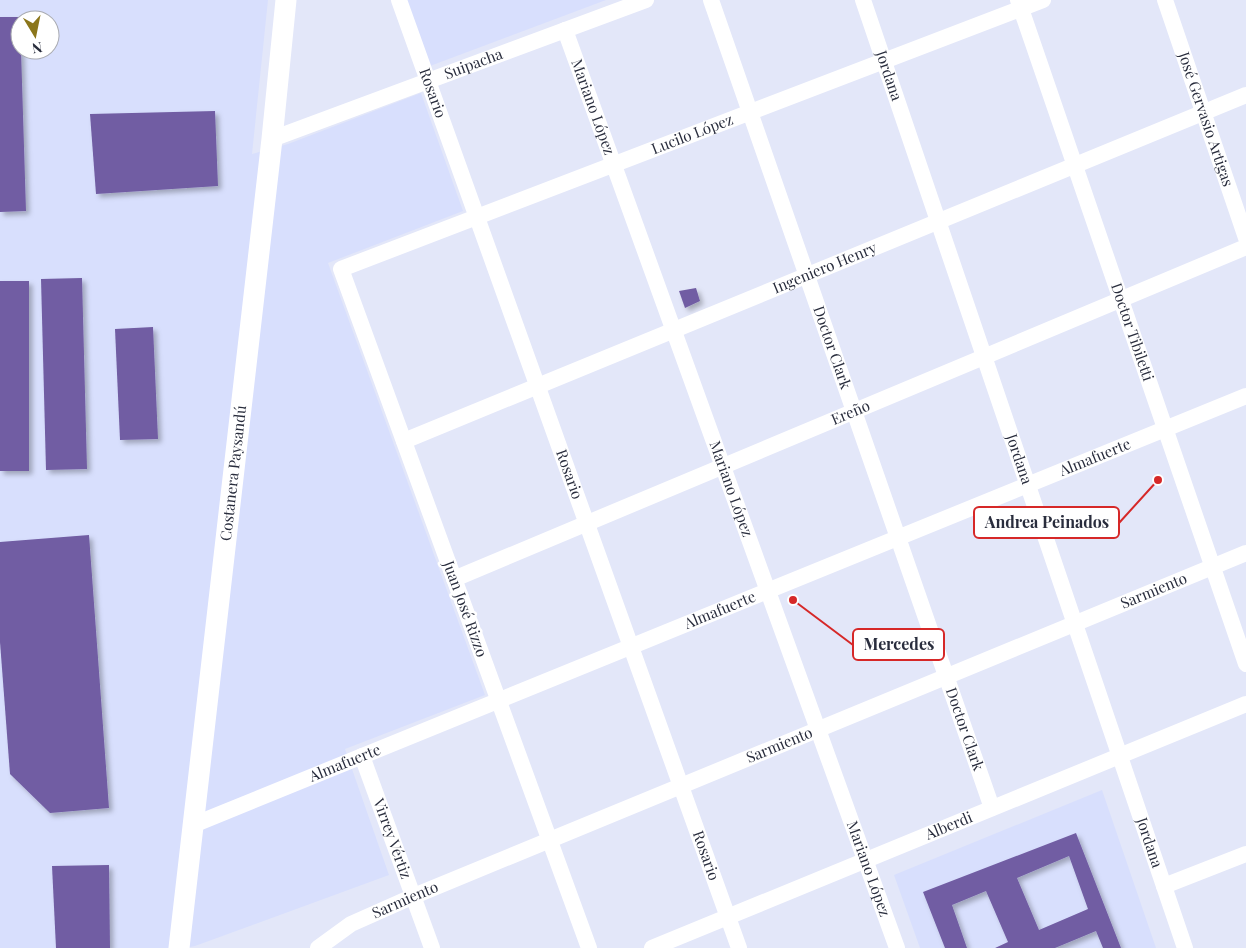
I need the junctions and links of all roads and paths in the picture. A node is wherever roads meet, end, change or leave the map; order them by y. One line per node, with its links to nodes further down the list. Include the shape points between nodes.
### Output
1 (286, 0): 15 (main road, Costanera Paysandú)
2 (399, 0): 11 (street, Rosario)
3 (646, 0): 9 (street, Suipacha)
4 (711, 0): 13 (street, Doctor Clark)
5 (863, 0): 10 (street, Jordana)
6 (1043, 0): 8 (street, Lucilo López)
7 (1165, 0): 14 (street, José Gervasio Artigas)
8 (1020, 4): 10 (street, Lucilo López); 17 (street, Doctor Tibiletti)
9 (565, 30): 11 (street, Suipacha); 16 (street, Mariano López)
10 (883, 61): 13 (street, Lucilo López); 19 (street, Jordana)
11 (427, 81): 15 (street, Suipacha); 18 (street, Rosario)
12 (1246, 95): 14 (street, Ingeniero Henry)
13 (750, 112): 16 (street, Lucilo López); 23 (street, Doctor Clark)
14 (1204, 112): 17 (street, Ingeniero Henry); 20 (street, José Gervasio Artigas)
15 (272, 139): 51 (main road, Costanera Paysandú)
16 (613, 165): 18 (street, Lucilo López); 25 (street, Mariano López)
17 (1075, 165): 19 (street, Ingeniero Henry); 24 (street, Doctor Tibiletti)
18 (476, 217): 22 (street, Lucilo López); 27 (street, Rosario)
19 (938, 222): 23 (street, Ingeniero Henry); 26 (street, Jordana)
20 (1246, 238)
21 (1246, 247): 24 (street, Ereño)
22 (341, 269): 31 (street, Juan José Rizzo)
23 (807, 276): 25 (street, Ingeniero Henry); 29 (street, Doctor Clark)
24 (1121, 299): 26 (street, Ereño); 30 (street, Doctor Tibiletti)
25 (674, 330): 27 (street, Ingeniero Henry); 32 (street, Mariano López)
26 (984, 357): 29 (street, Ereño); 33 (street, Jordana)
27 (538, 386): 31 (street, Ingeniero Henry); 34 (street, Rosario)
28 (1246, 396): 30 (street, Almafuerte)
29 (854, 411): 32 (street, Ereño); 35 (street, Doctor Clark)
30 (1166, 429): 33 (street, Almafuerte); 37 (street, Doctor Tibiletti)
31 (404, 441): 38 (street, Juan José Rizzo)
32 (723, 466): 34 (street, Ereño); 39 (street, Mariano López)
33 (1027, 485): 35 (street, Almafuerte); 40 (street, Jordana)
34 (587, 523): 38 (street, Ereño); 41 (street, Rosario)
35 (898, 538): 39 (street, Almafuerte); 43 (street, Doctor Clark)
36 (1246, 553): 37 (street, Sarmiento)
37 (1213, 567): 40 (street, Sarmiento); 42 (street, Doctor Tibiletti)
38 (454, 579): 44 (street, Juan José Rizzo)
39 (768, 591): 41 (street, Almafuerte); 46 (street, Mariano López)
40 (1075, 624): 43 (street, Sarmiento); 48 (street, Jordana)
41 (631, 646): 44 (street, Almafuerte); 49 (street, Rosario)
42 (1246, 664)
43 (946, 677): 46 (street, Sarmiento); 50 (street, Doctor Clark)
44 (499, 701): 47 (street, Almafuerte); 52 (street, Juan José Rizzo)
45 (1246, 704): 48 (street, Alberdi)
46 (818, 729): 49 (street, Sarmiento); 54 (street, Mariano López)
47 (362, 756): 51 (street, Almafuerte); 56 (street, Virrey Vértiz)
48 (1120, 756): 50 (street, Alberdi); 55 (street, Jordana)
49 (682, 786): 52 (street, Sarmiento); 57 (street, Rosario)
50 (992, 808): 54 (street, Alberdi)
51 (193, 825): 58 (main road, Costanera Paysandú)
52 (550, 841): 56 (street, Sarmiento); 61 (street, Juan José Rizzo)
53 (1246, 854): 55 (street)
54 (866, 860): 57 (street, Alberdi); 64 (street, Mariano López)
55 (1164, 886): 65 (street, Jordana)
56 (414, 896): 59 (street, Sarmiento, via 351,924); 60 (street, Virrey Vértiz)
57 (728, 917): 62 (street, Alberdi); 63 (street, Rosario)
58 (179, 948)
59 (318, 948)
60 (432, 948)
61 (589, 948)
62 (652, 948)
63 (739, 948)
64 (897, 948)
65 (1185, 948)

